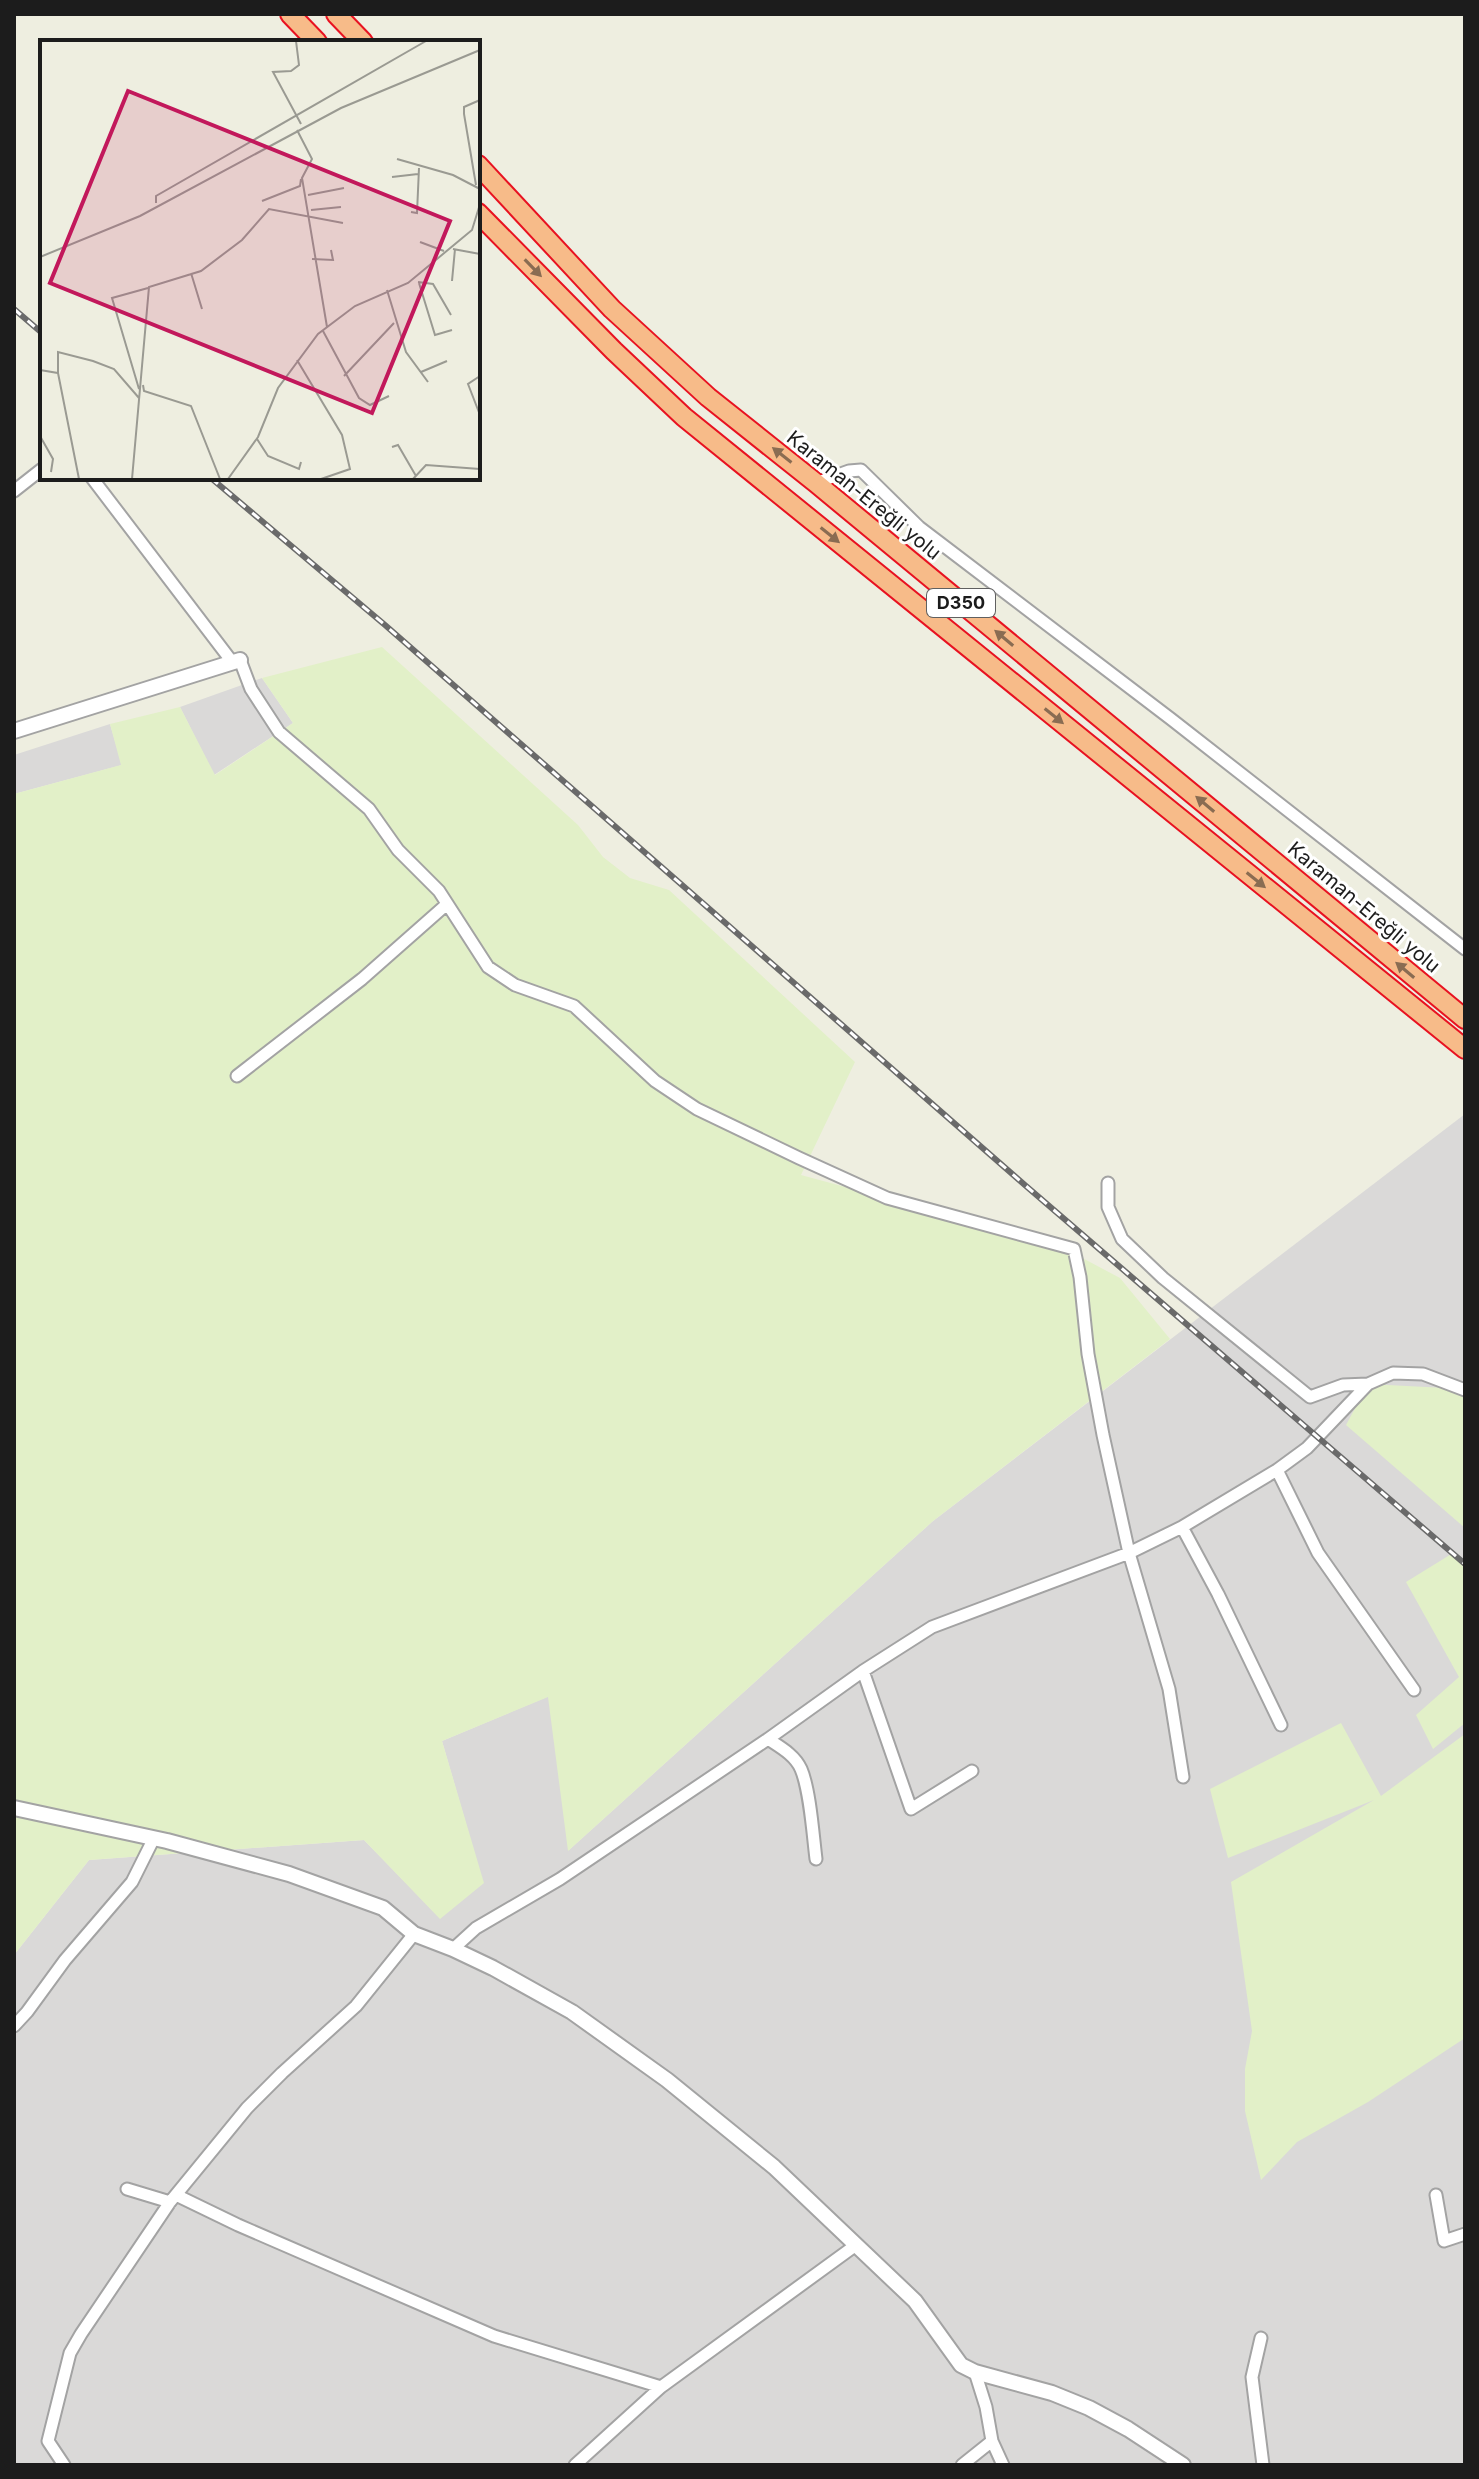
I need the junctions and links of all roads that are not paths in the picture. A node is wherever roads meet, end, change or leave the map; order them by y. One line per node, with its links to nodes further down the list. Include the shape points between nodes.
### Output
1 (290, 14): 3 (highway)
2 (336, 14): 4 (highway)
3 (315, 40)
4 (361, 40)
5 (480, 167): 9 (highway, Karaman-Ereğli yolu / D350, one-way to 5, via 708,397 612,309)
6 (480, 215): 16 (highway, D350, one-way to 16, via 684,417)
7 (40, 471): 10 (street)
8 (94, 480): 11 (street)
9 (816, 483): 14 (street, via 861,470 919,527); 15 (highway, Karaman-Ereğli yolu / D350, one-way to 9)
10 (14, 491)
11 (236, 662): 12 (street); 13 (street, via 279,732 369,809)
12 (14, 731)
13 (447, 904): 17 (street, via 362,979); 23 (street, via 488,967 515,985 574,1006 655,1081 697,1109 887,1198 1074,1249 1088,1354)
14 (1465, 949)
15 (1465, 1019)
16 (1465, 1049)
17 (237, 1076)
18 (1108, 1183): 19 (street, via 1108,1207 1122,1239 1310,1397 1343,1385)
19 (1368, 1384): 20 (street, via 1393,1373 1423,1374); 21 (street, via 1307,1448)
20 (1465, 1390)
21 (1277, 1470): 22 (street); 25 (street, via 1318,1553)
22 (1182, 1527): 23 (street); 26 (street)
23 (1129, 1553): 24 (street, via 932,1627); 29 (street, via 1169,1689)
24 (863, 1671): 27 (street); 28 (street, via 911,1809)
25 (1414, 1690)
26 (1281, 1725)
27 (768, 1739): 32 (street, via 801,1769); 34 (street, via 560,1879 476,1928)
28 (972, 1771)
29 (1183, 1777)
30 (14, 1808): 31 (street)
31 (154, 1838): 33 (street, via 316,1883 383,1908); 35 (street, via 132,1882)
32 (816, 1859)
33 (414, 1934): 34 (street); 38 (street, via 356,2006 247,2108)
34 (453, 1949): 40 (street, via 572,2012 667,2080 774,2167)
35 (14, 2026)
36 (127, 2189): 38 (street)
37 (1436, 2195): 39 (street, via 1444,2241)
38 (173, 2199): 43 (street, via 494,2336); 45 (street, via 70,2353 48,2441)
39 (1465, 2234)
40 (856, 2245): 42 (street, via 915,2301 961,2365); 43 (street)
41 (1261, 2338): 50 (street, via 1252,2377)
42 (975, 2372): 44 (street); 49 (street, via 1089,2408)
43 (661, 2387): 46 (street)
44 (992, 2441): 47 (street); 48 (street)
45 (64, 2465)
46 (575, 2465)
47 (962, 2465)
48 (1003, 2465)
49 (1183, 2465)
50 (1263, 2465)

